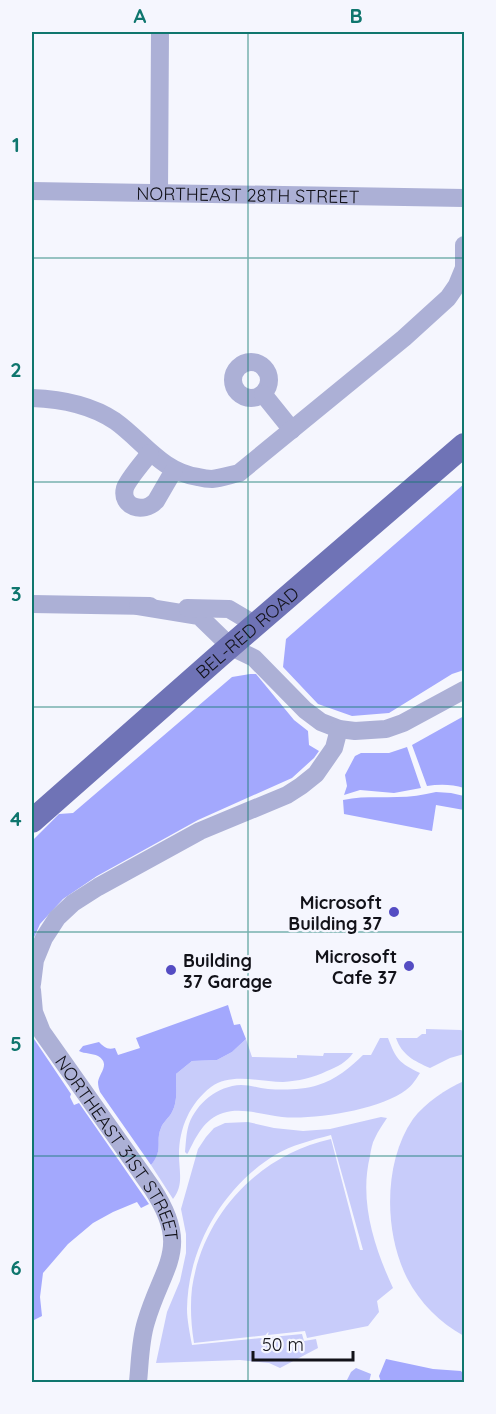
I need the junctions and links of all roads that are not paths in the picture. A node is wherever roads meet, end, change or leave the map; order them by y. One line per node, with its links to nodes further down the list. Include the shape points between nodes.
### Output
1 (160, 32): 3 (street)
2 (32, 190): 3 (street, NORTHEAST 28TH STREET)
3 (159, 192): 4 (street, NORTHEAST 28TH STREET)
4 (465, 198)
5 (465, 245): 8 (street, via 464,268 448,298)
6 (262, 394): 8 (street)
7 (32, 398): 10 (street, via 70,402 94,410 114,420)
8 (292, 430): 11 (street, via 239,473 210,479)
9 (465, 445): 14 (main road, BEL-RED ROAD)
10 (150, 453): 11 (street); 11 (street, via 126,485 125,496 131,505 141,509 152,505)
11 (174, 470)
12 (32, 604): 13 (street)
13 (138, 606): 14 (street, via 229,609); 15 (street, via 199,616)
14 (256, 625): 15 (main road, BEL-RED ROAD)
15 (231, 647): 17 (street, via 254,658 304,710); 18 (main road, BEL-RED ROAD)
16 (465, 690): 17 (street, via 387,729)
17 (339, 729): 19 (street, via 334,748 316,774 301,786 200,831 73,903 44,938 35,960)
18 (32, 820)
19 (32, 984)
20 (32, 990): 21 (street, NORTHEAST 31ST STREET, via 34,1012 42,1032 156,1194 172,1235 169,1264 145,1324)
21 (138, 1383)

